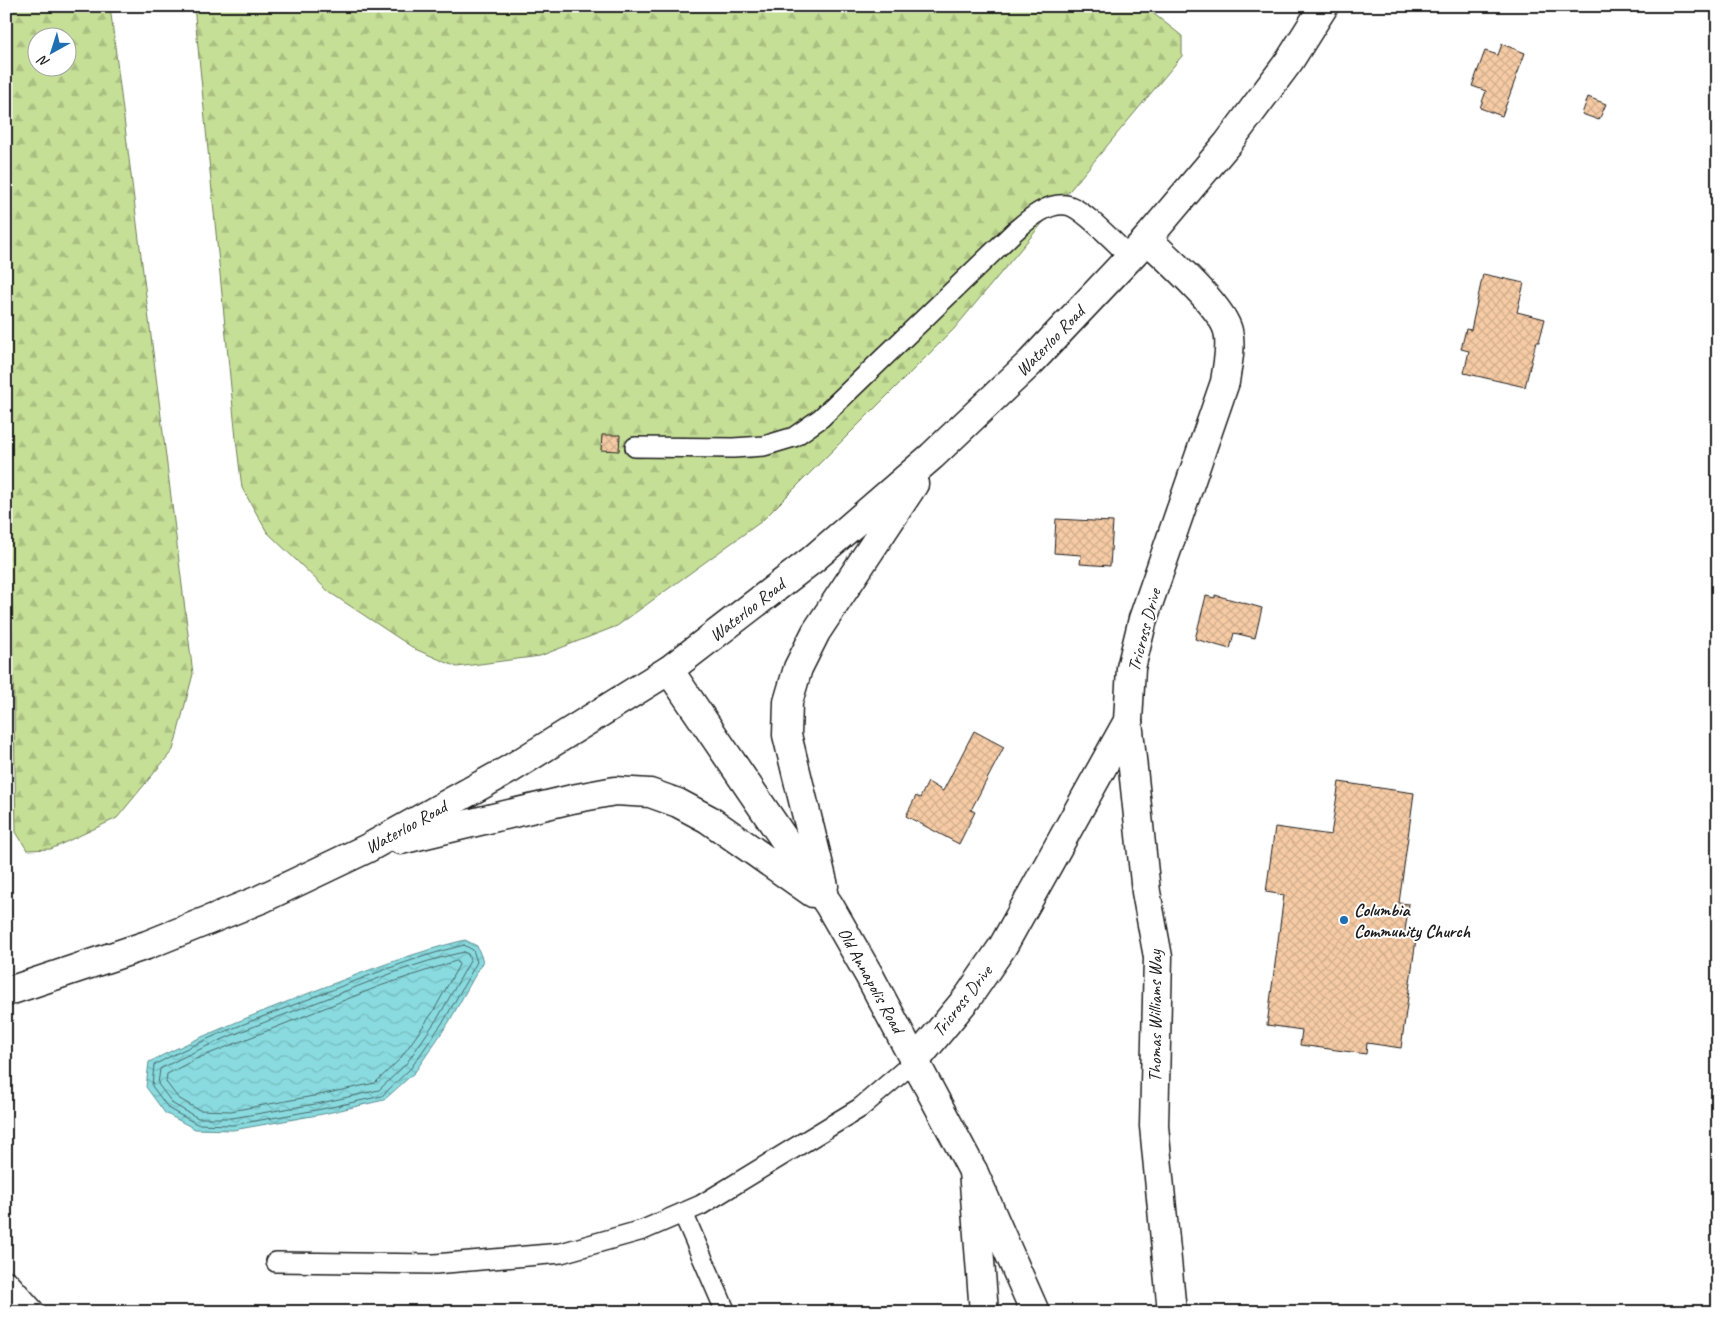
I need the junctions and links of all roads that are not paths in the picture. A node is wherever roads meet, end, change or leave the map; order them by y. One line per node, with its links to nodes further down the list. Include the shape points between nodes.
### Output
1 (1324, 6): 2 (main road, Waterloo Road, via 1290,60 1228,143)
2 (1138, 248): 3 (lane, via 1067,205 1036,213 821,418 794,437 764,446 733,448); 4 (main road, Waterloo Road, via 1030,363); 6 (main road, Tricross Drive, via 1201,292 1218,312 1228,331 1229,352 1225,382 1143,619 1131,668)
3 (635, 447)
4 (932, 456): 5 (main road, Waterloo Road, via 812,560); 8 (main road, via 816,632 798,668 788,702 787,735)
5 (669, 670): 7 (main road, Waterloo Road, via 510,769); 8 (main road, Old Annapolis Road)
6 (1128, 721): 10 (main road, Tricross Drive, via 1003,946 968,997); 19 (main road, Thomas Williams Way, via 1146,892 1158,957 1154,1126)
7 (368, 848): 8 (main road, via 572,799 615,792 650,793 708,819); 9 (main road, Waterloo Road, via 261,899 147,945)
8 (829, 905): 10 (main road, Old Annapolis Road)
9 (6, 992)
10 (915, 1061): 11 (main road, Old Annapolis Road); 12 (lane, via 860,1108 701,1206)
11 (973, 1172): 17 (main road); 18 (main road, Old Annapolis Road)
12 (683, 1213): 13 (lane, via 643,1230 561,1253 436,1264); 15 (lane)
13 (276, 1262)
14 (6, 1285): 16 (main road)
15 (725, 1310)
16 (30, 1312)
17 (984, 1312)
18 (1035, 1312)
19 (1172, 1312)

